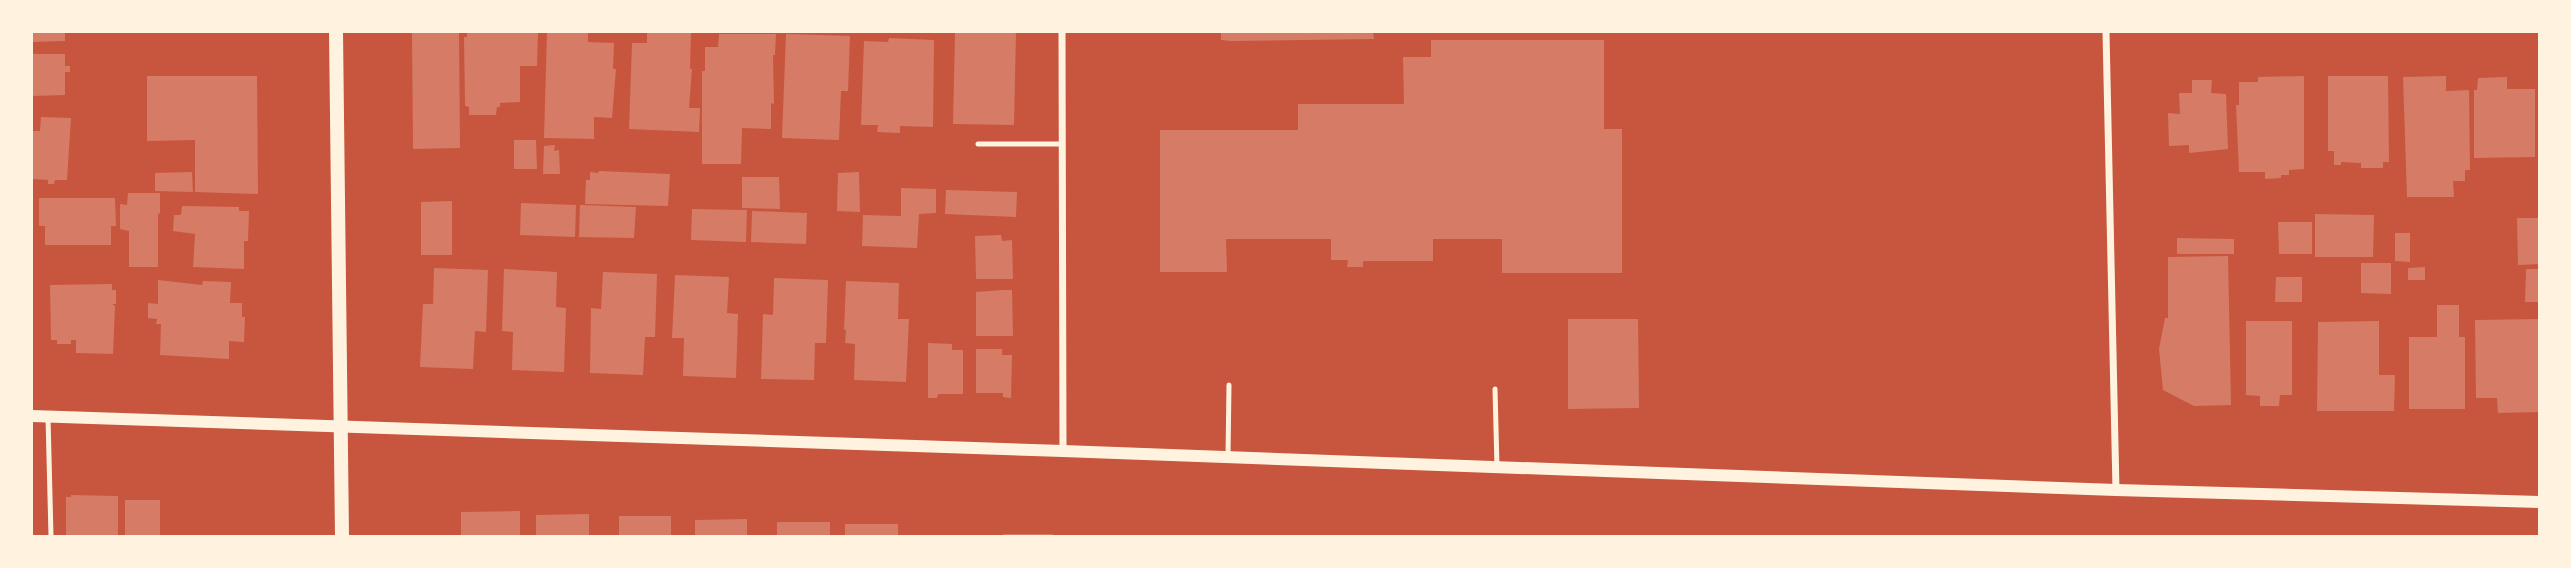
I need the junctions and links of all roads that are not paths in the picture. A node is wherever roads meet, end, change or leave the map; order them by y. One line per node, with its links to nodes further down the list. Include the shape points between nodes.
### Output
1 (336, 32): 10 (main road)
2 (1062, 32): 5 (street)
3 (2106, 32): 14 (street)
4 (978, 144): 5 (lane)
5 (1062, 144): 11 (street)
6 (1228, 385): 12 (lane)
7 (1494, 389): 13 (lane)
8 (32, 416): 9 (street)
9 (48, 417): 10 (street); 16 (lane)
10 (341, 428): 11 (street); 17 (main road)
11 (1063, 451): 12 (street)
12 (1228, 457): 13 (street)
13 (1497, 467): 14 (street)
14 (2116, 490): 15 (street)
15 (2539, 502)
16 (51, 537)
17 (342, 537)

